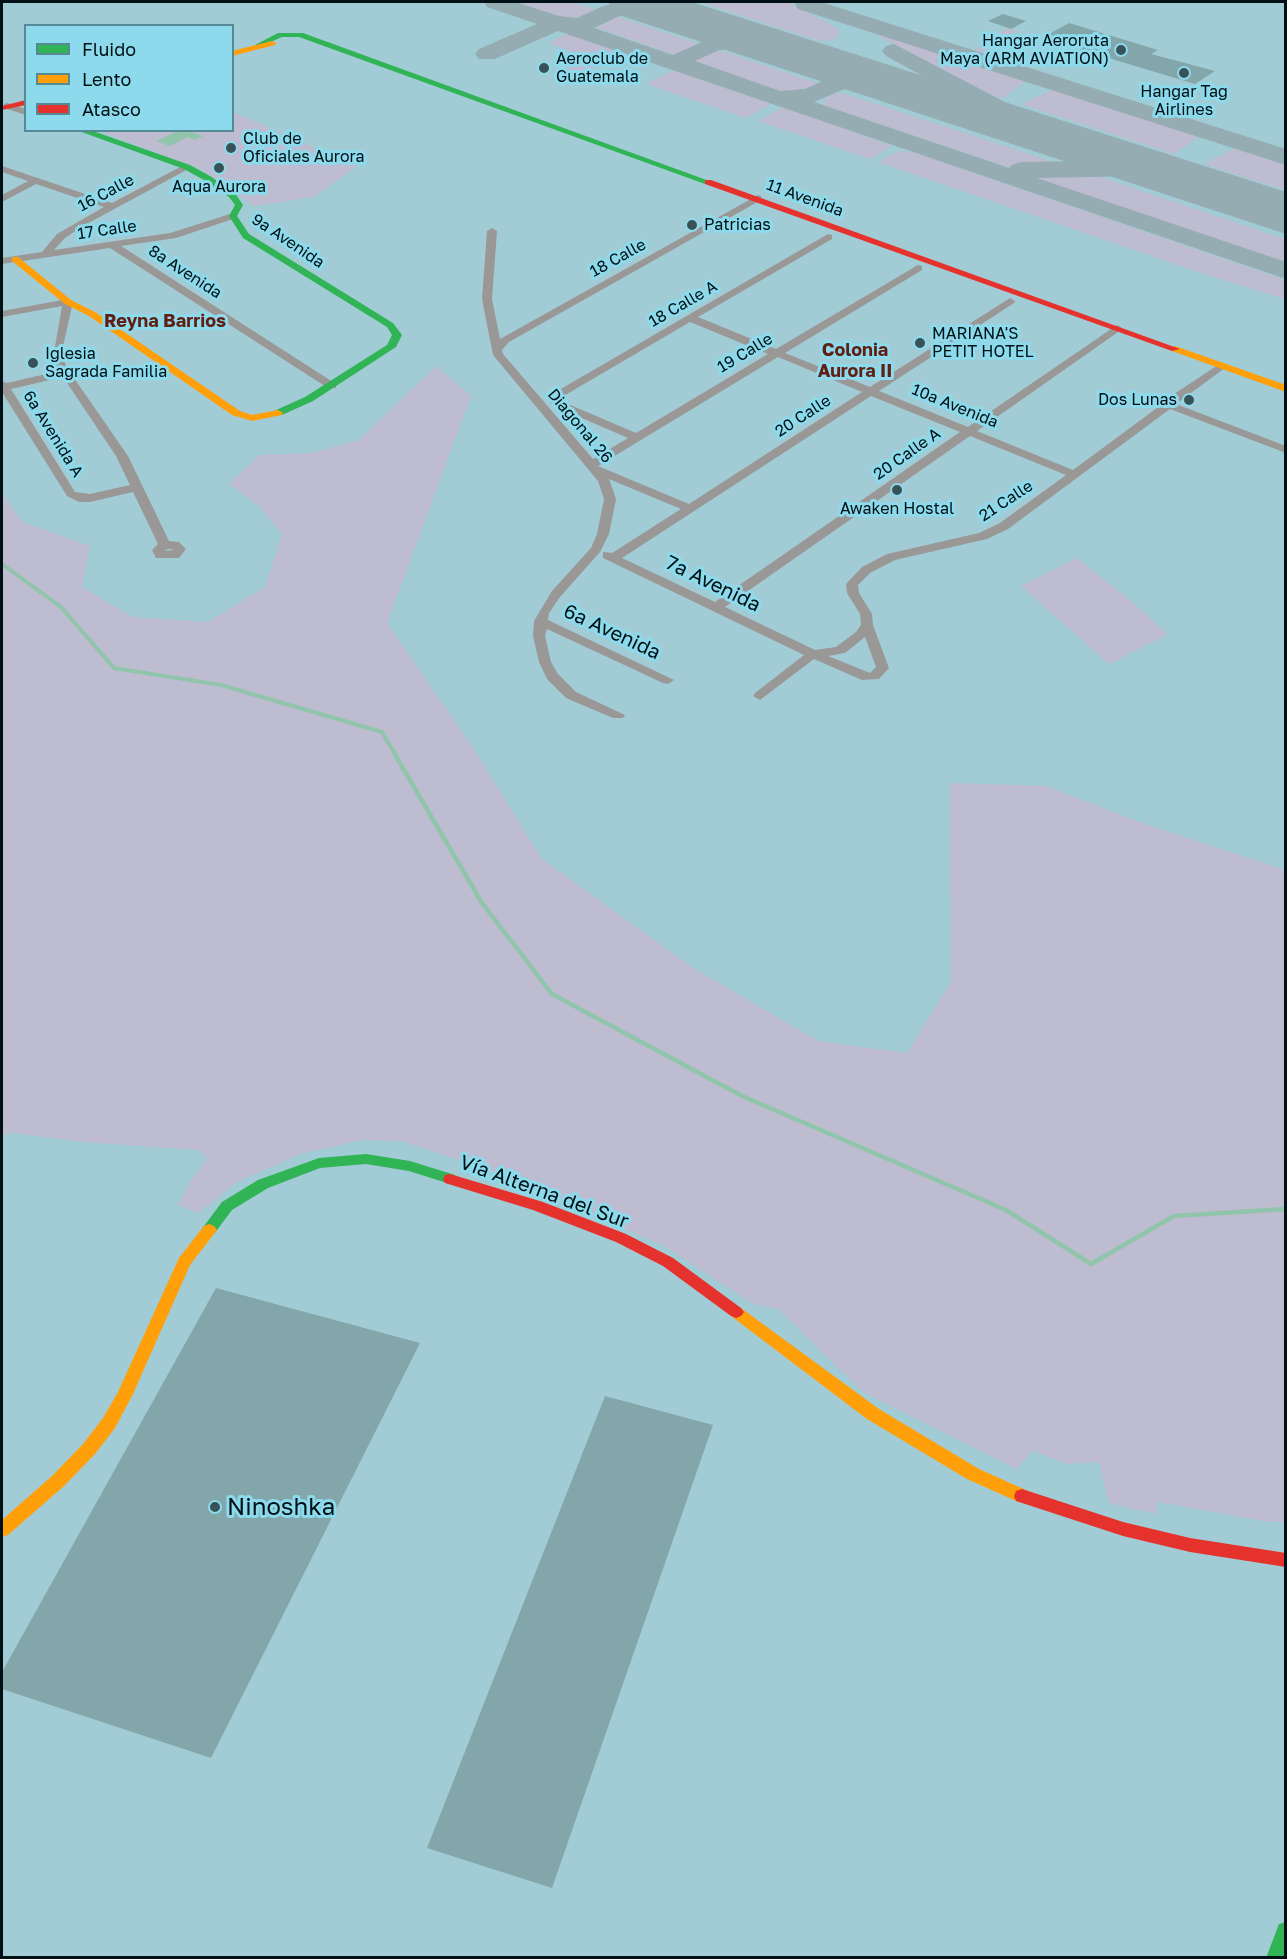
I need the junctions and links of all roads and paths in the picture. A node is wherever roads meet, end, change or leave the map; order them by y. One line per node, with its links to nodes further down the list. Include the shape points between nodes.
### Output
1 (234, 53): 9 (main road, 11 Avenida, via 288,34 313,39)
2 (24, 102): 3 (main road)
3 (4, 107): 4 (street)
4 (24, 112)
5 (86, 132): 6 (main road, 9a Avenida)
6 (188, 167): 11 (street, 16 Calle); 12 (main road, 9a Avenida, via 232,195 239,205)
7 (2, 169): 8 (street)
8 (36, 180): 10 (street); 11 (street)
9 (758, 198): 23 (main road, 11 Avenida); 24 (street, 18 Calle, via 505,340)
10 (2, 199)
11 (112, 206): 16 (street, 16 Calle, via 61,236)
12 (234, 218): 15 (street, 17 Calle, via 172,236); 29 (main road, 9a Avenida, via 246,237 390,325 397,335 392,347)
13 (492, 231): 24 (street, via 487,299)
14 (828, 237): 22 (street, 18 Calle A)
15 (112, 245): 16 (street, 17 Calle); 29 (street, 8a Avenida)
16 (46, 254): 17 (street, 17 Calle)
17 (8, 260): 20 (main road)
18 (918, 268): 25 (street, 19 Calle)
19 (1010, 301): 31 (street, 20 Calle)
20 (68, 302): 21 (street); 27 (street, via 58,342 58,358); 29 (main road, via 92,314 236,413 252,418 272,416)
21 (2, 314)
22 (690, 318): 25 (street, 10a Avenida); 34 (street, 18 Calle A, via 555,399 568,409)
23 (1118, 328): 26 (main road, 11 Avenida); 33 (street, 20 Calle A)
24 (498, 350): 36 (street, Diagonal 26, via 498,355)
25 (777, 353): 31 (street, 10a Avenida); 34 (street, 19 Calle)
26 (1221, 366): 30 (main road, 11 Avenida); 32 (street, 21 Calle)
27 (64, 371): 28 (street); 38 (street)
28 (2, 384): 38 (street, 6a Avenida A, via 71,494 79,498)
29 (332, 386)
30 (1286, 389)
31 (872, 391): 33 (street, 10a Avenida); 39 (street, 20 Calle)
32 (1166, 404): 35 (street); 37 (street, 21 Calle)
33 (970, 430): 37 (street, 10a Avenida); 43 (street, 20 Calle A)
34 (637, 438): 36 (street, 19 Calle)
35 (1286, 450)
36 (590, 466): 39 (street); 41 (street, Diagonal 26, via 604,480 610,499)
37 (1074, 474): 45 (street, 21 Calle, via 994,531 891,557 866,570 852,584)
38 (139, 487): 40 (street)
39 (691, 509): 42 (street, 20 Calle)
40 (165, 545)
41 (596, 549): 42 (street, 7a Avenida); 44 (street, Diagonal 26, via 556,594)
42 (613, 558): 43 (street, 7a Avenida)
43 (716, 608): 46 (street, 7a Avenida)
44 (540, 621): 47 (street, 6a Avenida); 49 (street, via 542,648 552,676 571,695)
45 (867, 625): 46 (street, via 840,650); 46 (street, 7a Avenida, via 882,663 874,676 867,677)
46 (813, 654): 48 (street)
47 (668, 680)
48 (760, 696)
49 (618, 715)
50 (2, 1530): 51 (main road, Vía Alterna del Sur, via 58,1481 109,1423 184,1262 227,1206 263,1184 319,1163 366,1160 410,1166 538,1206 621,1238 668,1262 873,1414 973,1474 1027,1498 1123,1529 1190,1545)
51 (1286, 1560)
52 (1286, 1931): 53 (main road)
53 (1276, 1958)

